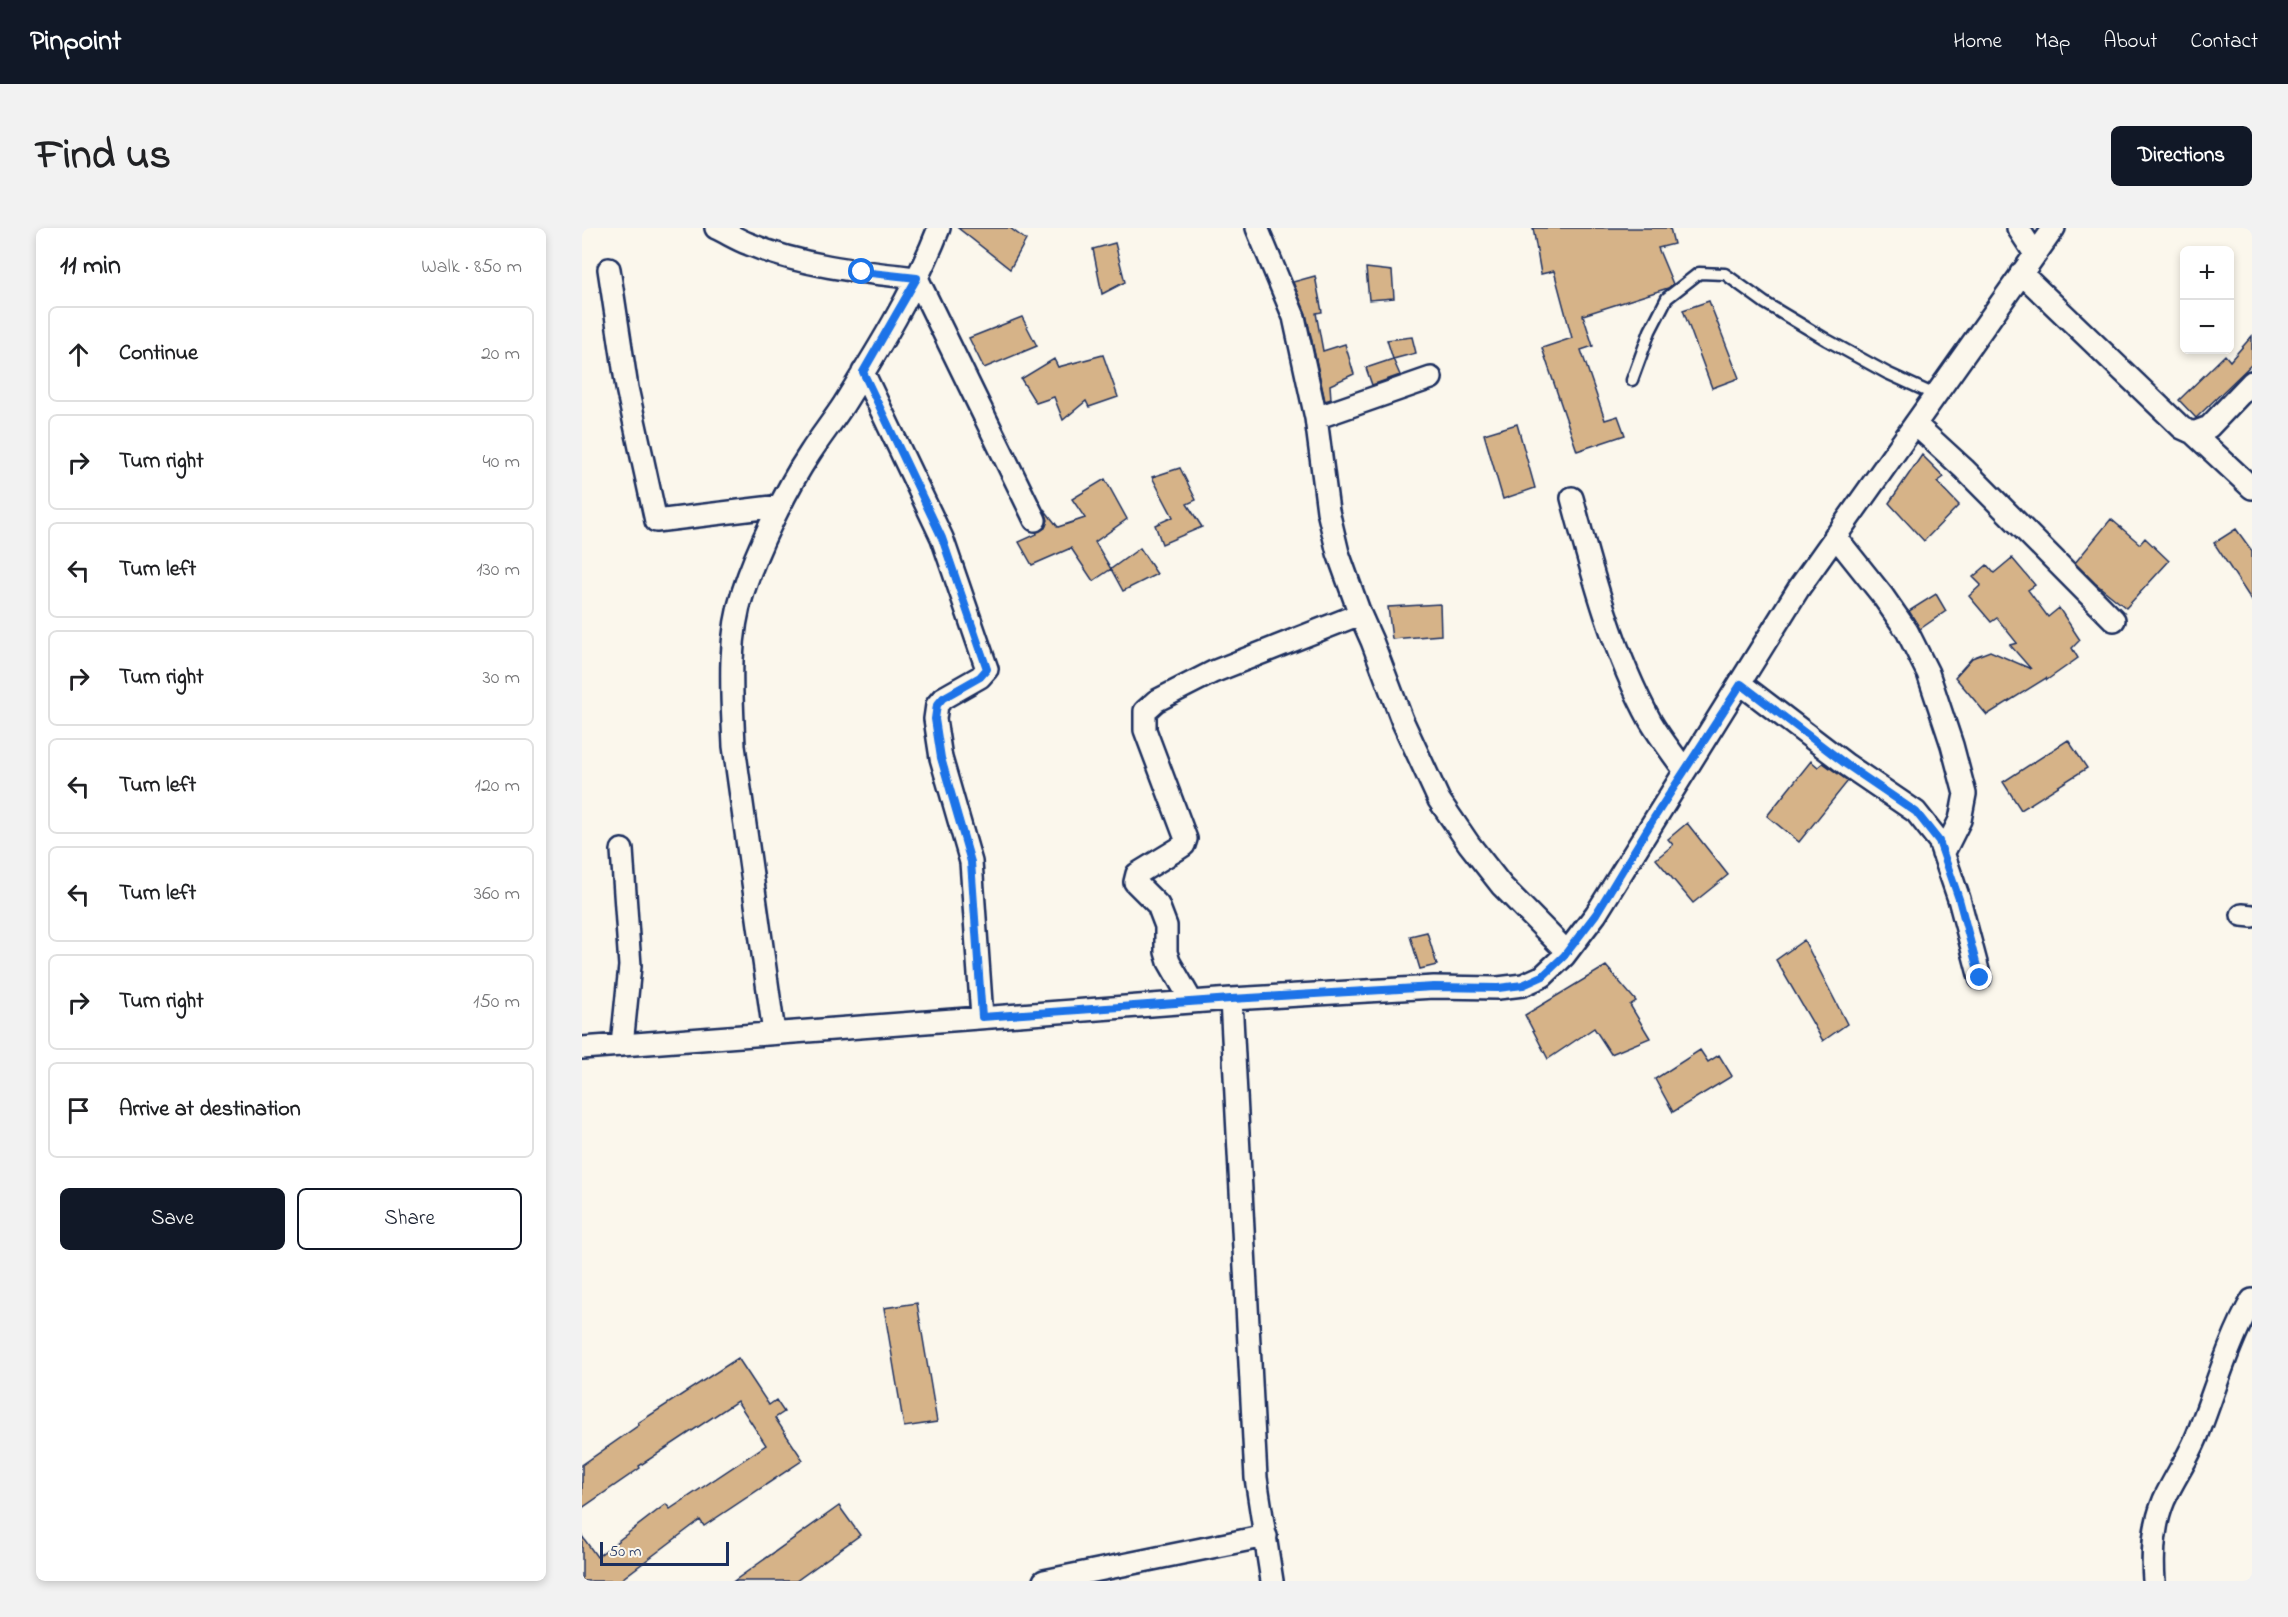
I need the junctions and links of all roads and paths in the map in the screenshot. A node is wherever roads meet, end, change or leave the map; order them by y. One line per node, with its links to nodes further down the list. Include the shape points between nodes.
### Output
1 (716, 228): 9 (street, via 751,245 800,260)
2 (939, 228): 9 (street)
3 (1257, 228): 15 (street, via 1294,317)
4 (2018, 228): 6 (street)
5 (2054, 228): 6 (street)
6 (2035, 254): 8 (street)
7 (609, 269): 20 (street, via 627,388 656,521)
8 (2021, 273): 14 (street); 17 (street, via 2182,429)
9 (917, 278): 10 (street); 21 (street)
10 (863, 372): 20 (street); 33 (street, via 942,538 987,669 943,698 937,705 935,719 941,758 971,862)
11 (1431, 378): 15 (street)
12 (1632, 380): 14 (lane, via 1667,298 1699,273 1725,274 1827,340)
13 (2252, 382): 17 (street, via 2209,427)
14 (1935, 395): 16 (street)
15 (1316, 418): 23 (street, via 1328,511)
16 (1915, 424): 22 (street); 24 (street)
17 (2193, 433): 18 (street)
18 (2252, 488)
19 (1572, 498): 26 (street, via 1599,594 1629,673 1652,722)
20 (780, 506): 34 (street, via 742,593 735,629 732,700 734,746)
21 (1035, 520)
22 (1835, 536): 25 (street); 28 (street, via 1882,595 1928,673 1965,794 1960,820)
23 (1360, 614): 29 (street, via 1439,800 1502,886); 32 (street, via 1213,672 1156,701 1145,711 1144,730 1186,839 1178,849 1137,874 1135,882 1158,905 1166,926 1169,962)
24 (2114, 620)
25 (1741, 684): 26 (street); 28 (street, via 1916,812 1939,841)
26 (1685, 771): 29 (street, via 1596,914)
27 (622, 850): 35 (street, via 630,966)
28 (1943, 854): 30 (street)
29 (1567, 952): 31 (street, via 1543,976 1523,985)
30 (1980, 978)
31 (1231, 999): 32 (street); 38 (street, via 1255,1466)
32 (1192, 1002): 33 (street)
33 (982, 1017): 34 (street)
34 (774, 1033): 35 (street)
35 (622, 1045): 36 (street)
36 (582, 1048)
37 (2252, 1299): 41 (street, via 2190,1453 2164,1500 2153,1546)
38 (1266, 1536): 39 (street); 40 (street)
39 (1044, 1581)
40 (1272, 1581)
41 (2154, 1581)

